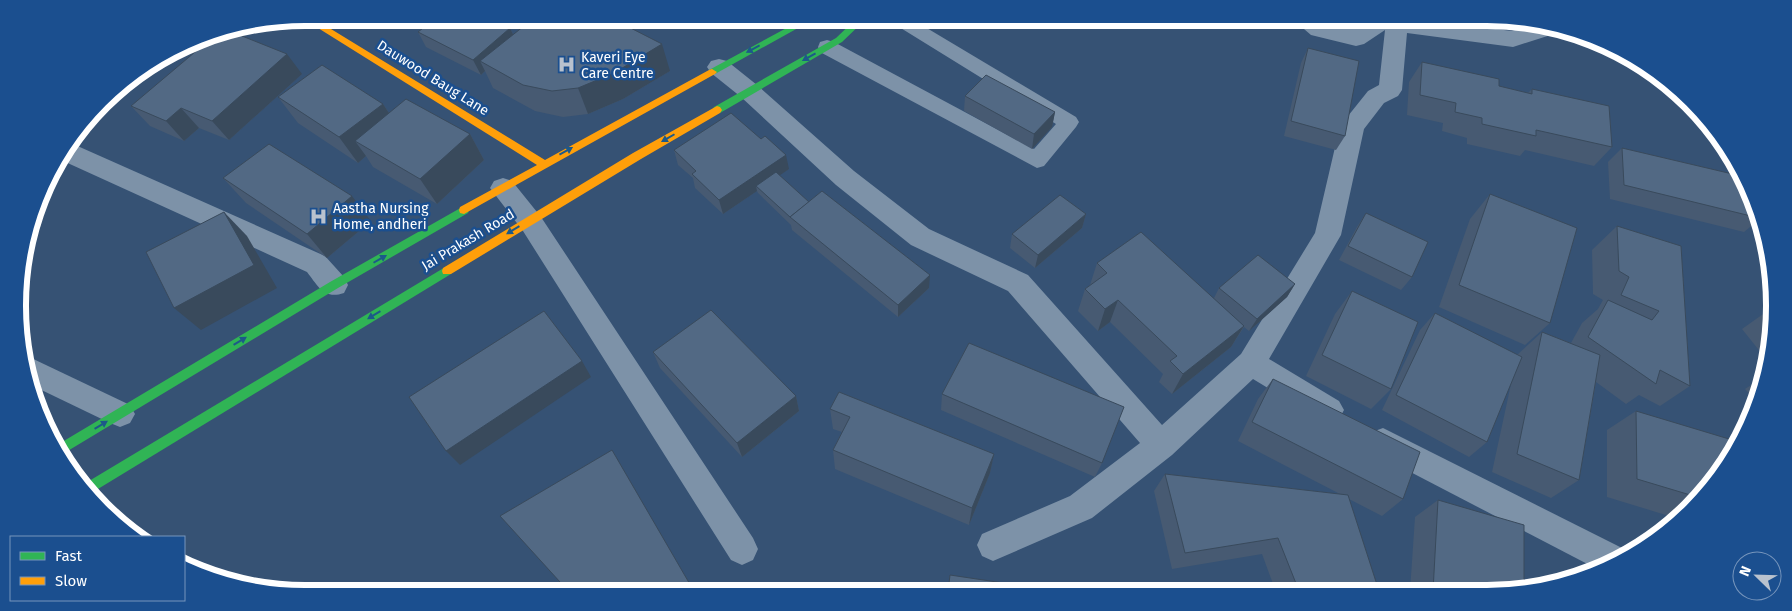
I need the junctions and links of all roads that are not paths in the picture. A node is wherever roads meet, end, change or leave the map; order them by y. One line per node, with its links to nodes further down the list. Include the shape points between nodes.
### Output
1 (320, 26): 14 (main road, Dauwood Baug Lane)
2 (796, 26): 11 (main road, Jai Prakash Road, one-way to 11)
3 (854, 26): 10 (main road, Jai Prakash Road)
4 (910, 26): 10 (lane, via 1069,122 1037,160)
5 (1315, 26): 6 (street, via 1356,38)
6 (1374, 26)
7 (1397, 26): 18 (street, via 1390,90 1376,97 1352,126 1328,235)
8 (1412, 26): 9 (street, via 1513,39)
9 (1536, 31)
10 (827, 47): 12 (main road, Jai Prakash Road, one-way to 12)
11 (719, 67): 12 (street); 14 (main road, Jai Prakash Road, one-way to 11)
12 (749, 90): 16 (main road, Jai Prakash Road, one-way to 16); 21 (street, via 845,178 920,237 1018,283)
13 (71, 154): 17 (street, via 316,264)
14 (544, 164): 15 (main road, Jai Prakash Road)
15 (503, 188): 16 (street); 17 (main road, Jai Prakash Road, one-way to 15)
16 (529, 221): 23 (main road, Jai Prakash Road, one-way to 23); 25 (street)
17 (334, 285): 20 (main road, Jai Prakash Road, one-way to 17)
18 (1251, 364): 21 (street); 26 (street, via 1418,462)
19 (35, 373): 20 (street)
20 (120, 414): 22 (main road, Jai Prakash Road, one-way to 20)
21 (1161, 445): 24 (street, via 1081,507)
22 (65, 447)
23 (92, 485)
24 (993, 545)
25 (742, 548)
26 (1607, 557)

